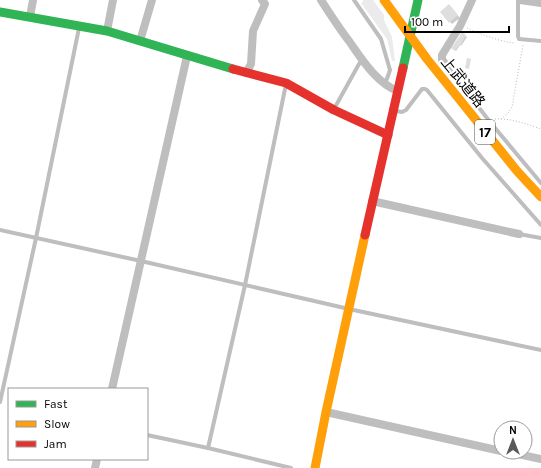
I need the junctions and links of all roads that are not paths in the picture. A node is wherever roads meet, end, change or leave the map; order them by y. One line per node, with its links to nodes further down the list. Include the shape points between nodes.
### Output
1 (33, 0): 13 (street)
2 (113, 0): 15 (street)
3 (152, 0): 17 (street)
4 (262, 0): 22 (street, via 265,4 253,32 251,64)
5 (321, 0): 20 (street)
6 (354, 0): 24 (lane, via 383,42 390,70)
7 (384, 0): 16 (main road, 上武道路 / 17)
8 (418, 0): 16 (main road)
9 (472, 0): 21 (street, via 442,56)
10 (519, 0): 11 (street); 18 (lane, via 519,38)
11 (541, 3)
12 (0, 12): 13 (main road)
13 (30, 17): 14 (main road)
14 (80, 26): 15 (main road); 35 (lane)
15 (107, 31): 17 (main road)
16 (410, 36): 25 (main road); 30 (main road, 上武道路 / 17, via 517,171)
17 (140, 41): 19 (main road)
18 (541, 41)
19 (186, 56): 22 (main road); 37 (street)
20 (362, 60): 24 (street); 26 (lane)
21 (444, 62): 29 (lane)
22 (246, 73): 23 (main road)
23 (286, 84): 26 (main road); 38 (lane)
24 (385, 84): 25 (street)
25 (398, 91): 27 (main road)
26 (334, 110): 28 (main road)
27 (394, 111): 28 (main road); 32 (lane, via 406,110 422,89 427,90)
28 (388, 135): 31 (main road)
29 (541, 182)
30 (541, 197)
31 (372, 202): 34 (street); 39 (main road)
32 (541, 225)
33 (0, 230): 35 (lane)
34 (519, 234): 36 (lane)
35 (36, 238): 37 (lane); 42 (lane)
36 (541, 238)
37 (141, 261): 38 (lane); 41 (street)
38 (245, 285): 39 (lane); 45 (lane)
39 (349, 308): 40 (lane); 43 (main road)
40 (541, 350)
41 (112, 388)
42 (0, 402)
43 (326, 412): 46 (street); 48 (main road)
44 (148, 435): 45 (lane)
45 (208, 448): 47 (lane)
46 (493, 449)
47 (291, 468)
48 (315, 468)

